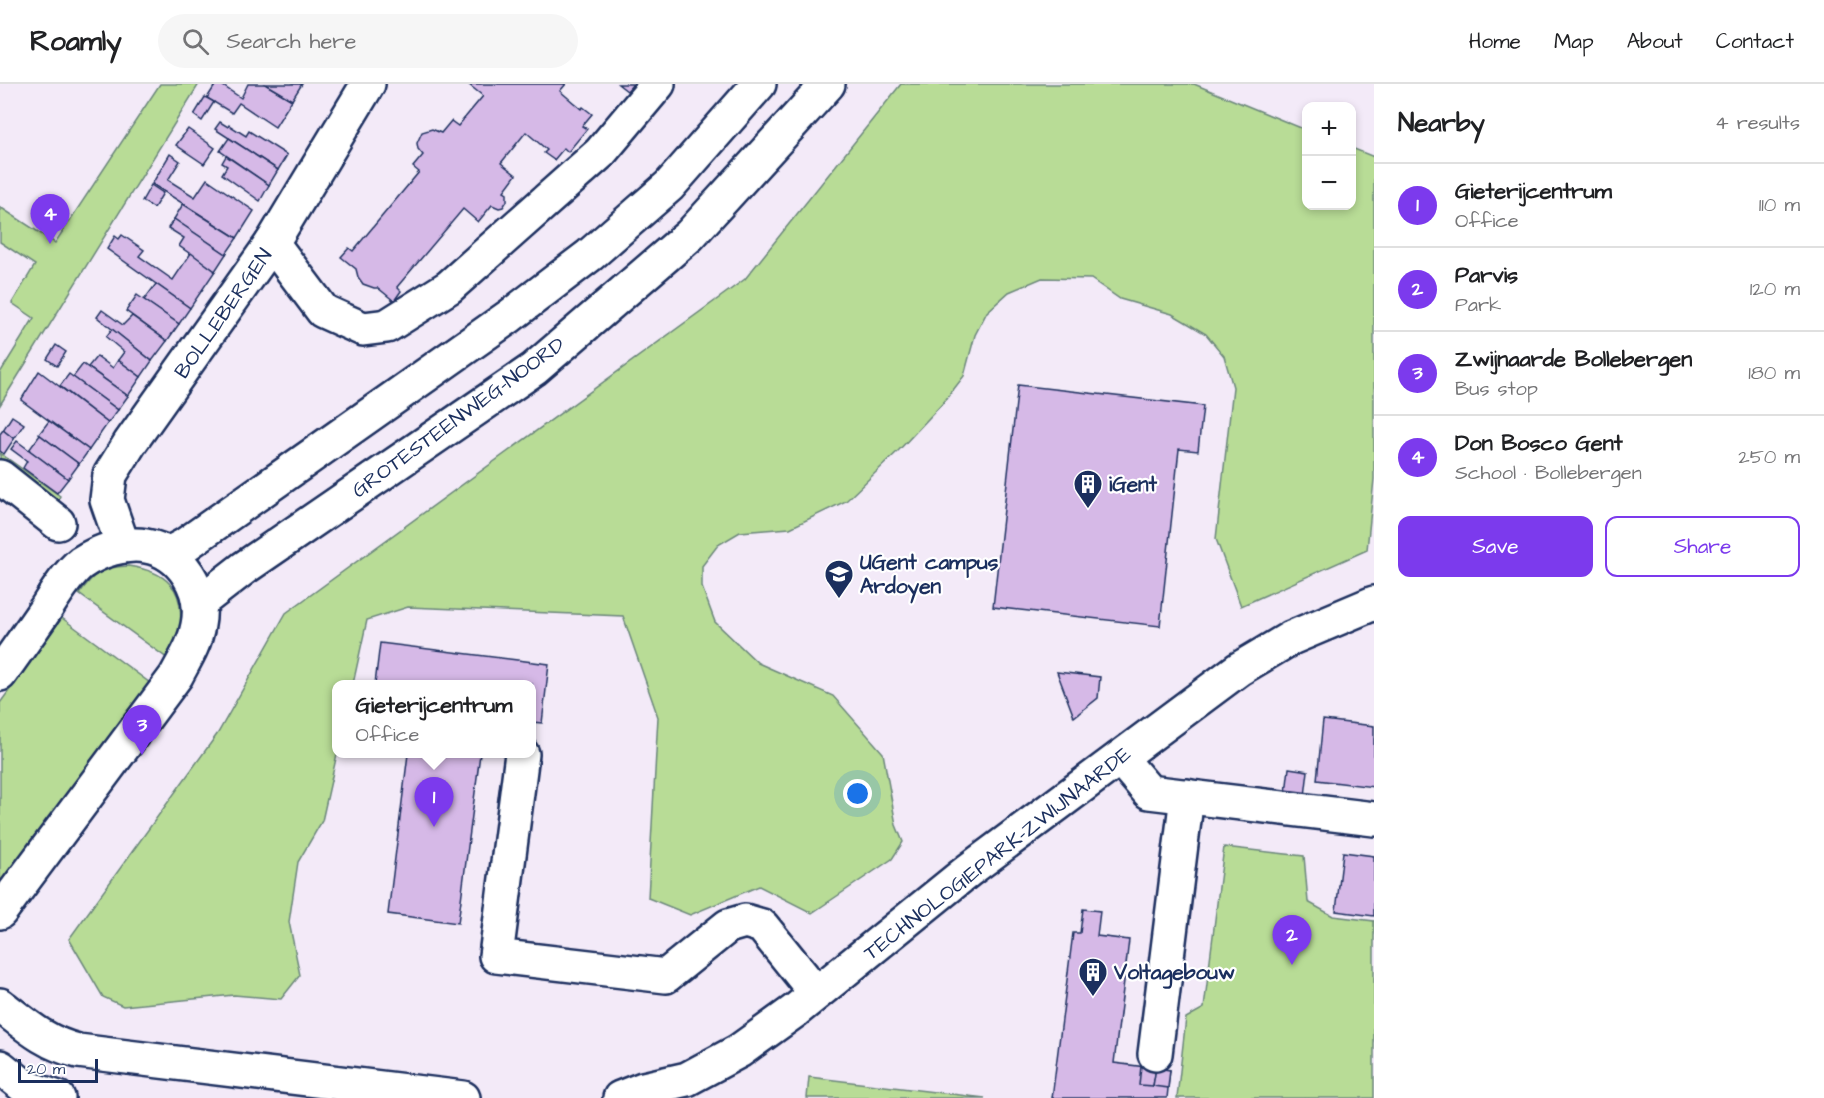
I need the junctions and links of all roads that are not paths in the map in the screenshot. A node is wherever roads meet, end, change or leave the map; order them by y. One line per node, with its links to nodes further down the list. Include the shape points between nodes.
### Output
1 (368, 84): 7 (main road, BOLLEBERGEN)
2 (657, 84): 7 (main road, via 600,153 449,288 387,326 363,329 323,311)
3 (737, 84): 6 (main road)
4 (759, 84): 6 (main road)
5 (828, 84): 13 (main road, GROTESTEENWEG-NOORD, via 690,235 534,369)
6 (728, 121): 11 (main road, via 669,186 581,262 501,323)
7 (272, 243): 10 (main road, BOLLEBERGEN, via 110,475 107,500)
8 (0, 477): 9 (main road)
9 (58, 523)
10 (123, 546): 11 (main road, via 146,546); 14 (main road, via 80,564)
11 (168, 554): 13 (main road, via 187,571)
12 (1373, 599): 16 (main road, TECHNOLOGIEPARK-ZWIJNAARDE, via 1291,638 1239,669)
13 (199, 603): 19 (main road, via 199,624 193,644 176,676)
14 (0, 674)
15 (521, 758): 20 (main road, via 496,956 666,976 728,926 745,921 762,926)
16 (1120, 758): 17 (main road, via 1149,792); 20 (main road, TECHNOLOGIEPARK-ZWIJNAARDE, via 969,870)
17 (1187, 796): 18 (main road); 22 (main road)
18 (1374, 819)
19 (0, 912)
20 (816, 993): 28 (main road, TECHNOLOGIEPARK-ZWIJNAARDE, via 739,1052 687,1079)
21 (0, 1005): 24 (main road, via 45,1039 78,1052)
22 (1155, 1054)
23 (0, 1067): 25 (main road, via 26,1087)
24 (286, 1076): 26 (main road); 27 (main road)
25 (58, 1098)
26 (326, 1098)
27 (456, 1098)
28 (620, 1098)

